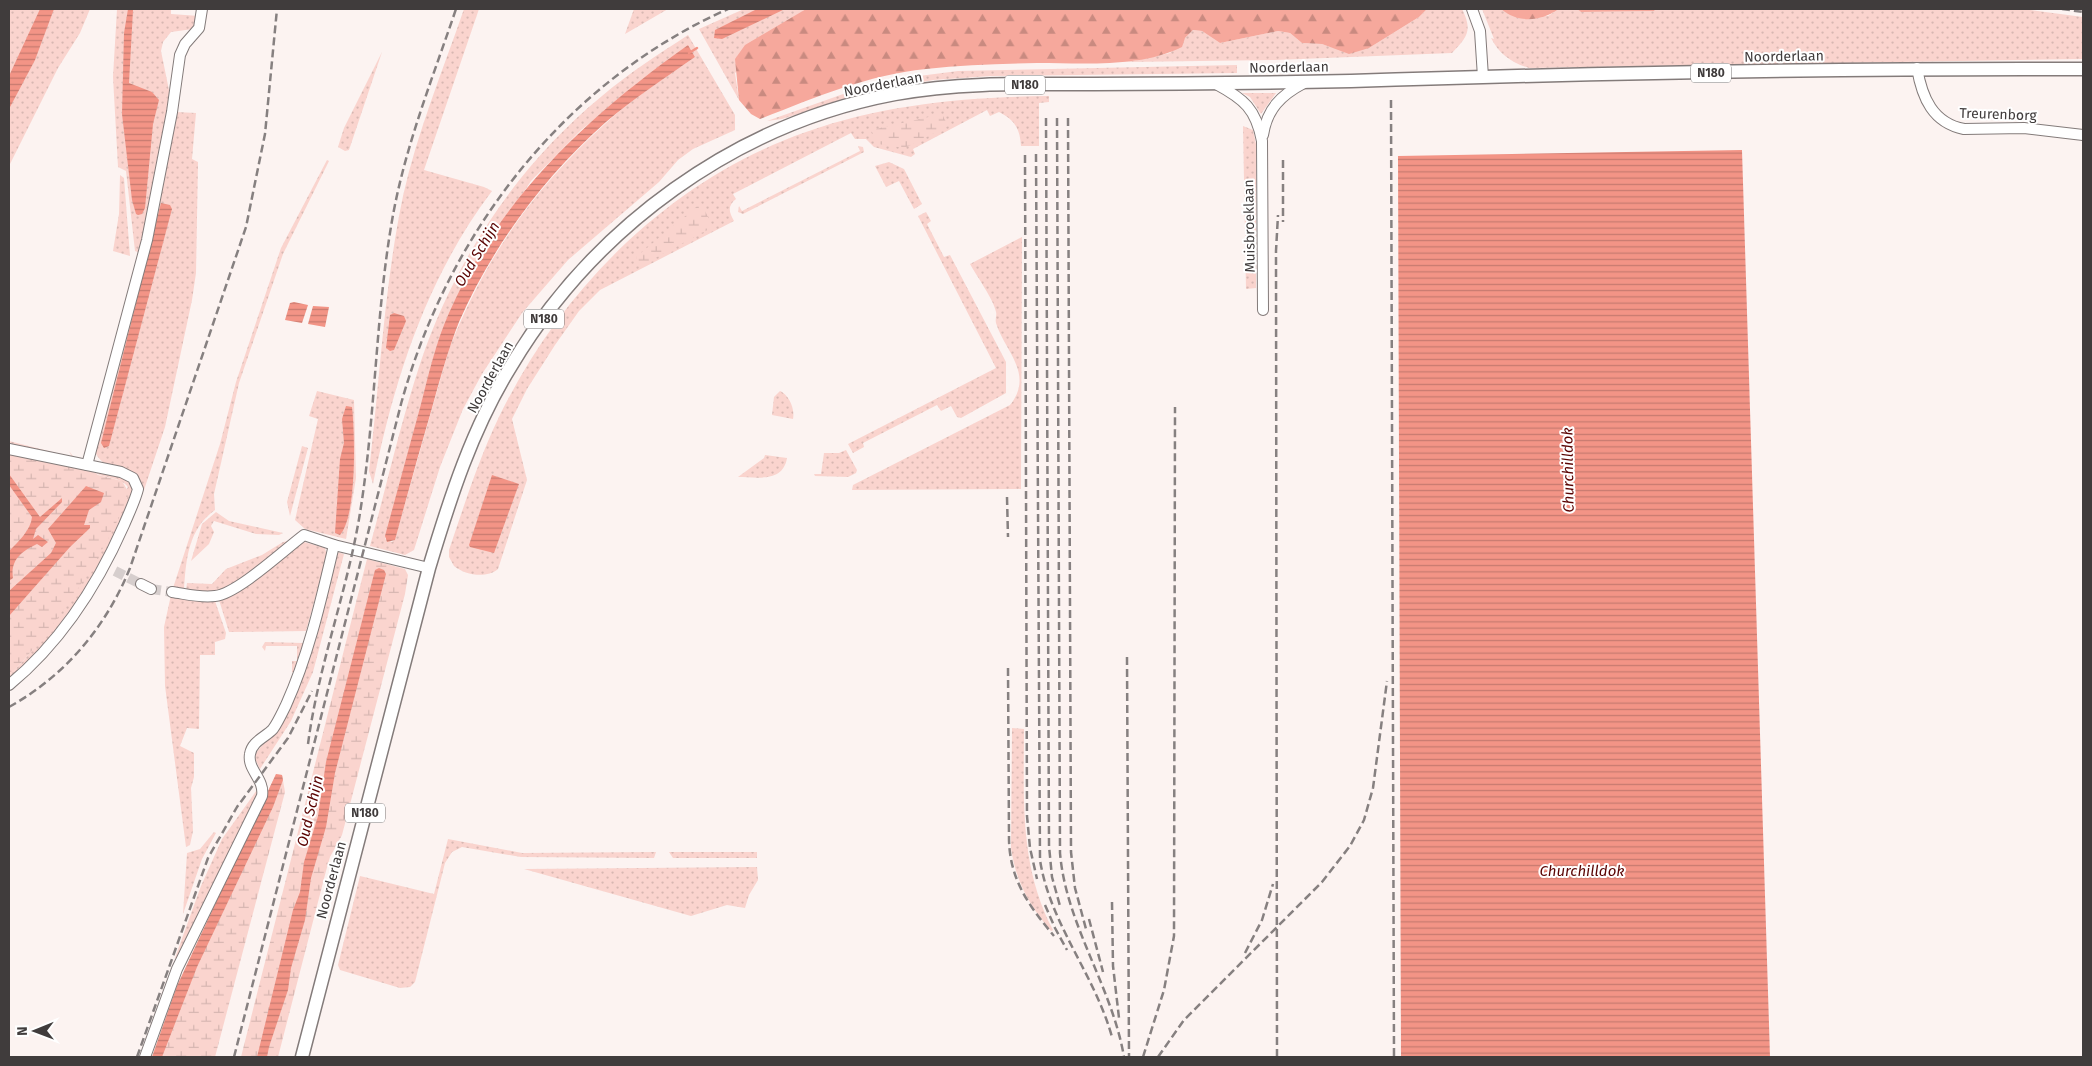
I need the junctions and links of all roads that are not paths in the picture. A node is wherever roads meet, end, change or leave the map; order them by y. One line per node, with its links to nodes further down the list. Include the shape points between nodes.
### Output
1 (202, 9): 12 (street, via 199,28 185,44 180,56 174,105 147,240)
2 (1472, 9): 5 (street, via 1480,31)
3 (1917, 68): 4 (main road, Noorderlaan / N180); 5 (main road, Noorderlaan / N180); 8 (street, Treurenborg, via 1931,111 1953,127 2042,129)
4 (2083, 69)
5 (1483, 77): 6 (main road, Noorderlaan / N180)
6 (1305, 82): 7 (main road, Noorderlaan / N180); 9 (street, Muisbroeklaan, via 1277,102 1265,124)
7 (1216, 84): 9 (street, Muisbroeklaan, via 1234,93 1254,113); 15 (main road, Noorderlaan / N180, via 980,85 896,94 809,117 753,140 717,160 637,218 570,286 538,326 512,364 470,448 452,491)
8 (2083, 135)
9 (1262, 141): 10 (street, Muisbroeklaan)
10 (1264, 310)
11 (9, 449): 12 (street)
12 (87, 465): 14 (street, via 121,472 137,483 136,495)
13 (334, 545): 15 (street); 19 (street, via 304,535 236,588 216,596); 21 (street, via 316,620 298,676 276,723 250,753 251,765 262,784 262,796 177,969)
14 (105, 566): 16 (street); 20 (street, via 57,636)
15 (429, 568): 22 (main road, Noorderlaan / N180)
16 (116, 571)
17 (141, 584): 18 (street)
18 (151, 589)
19 (172, 592)
20 (9, 685)
21 (145, 1057)
22 (302, 1057)

